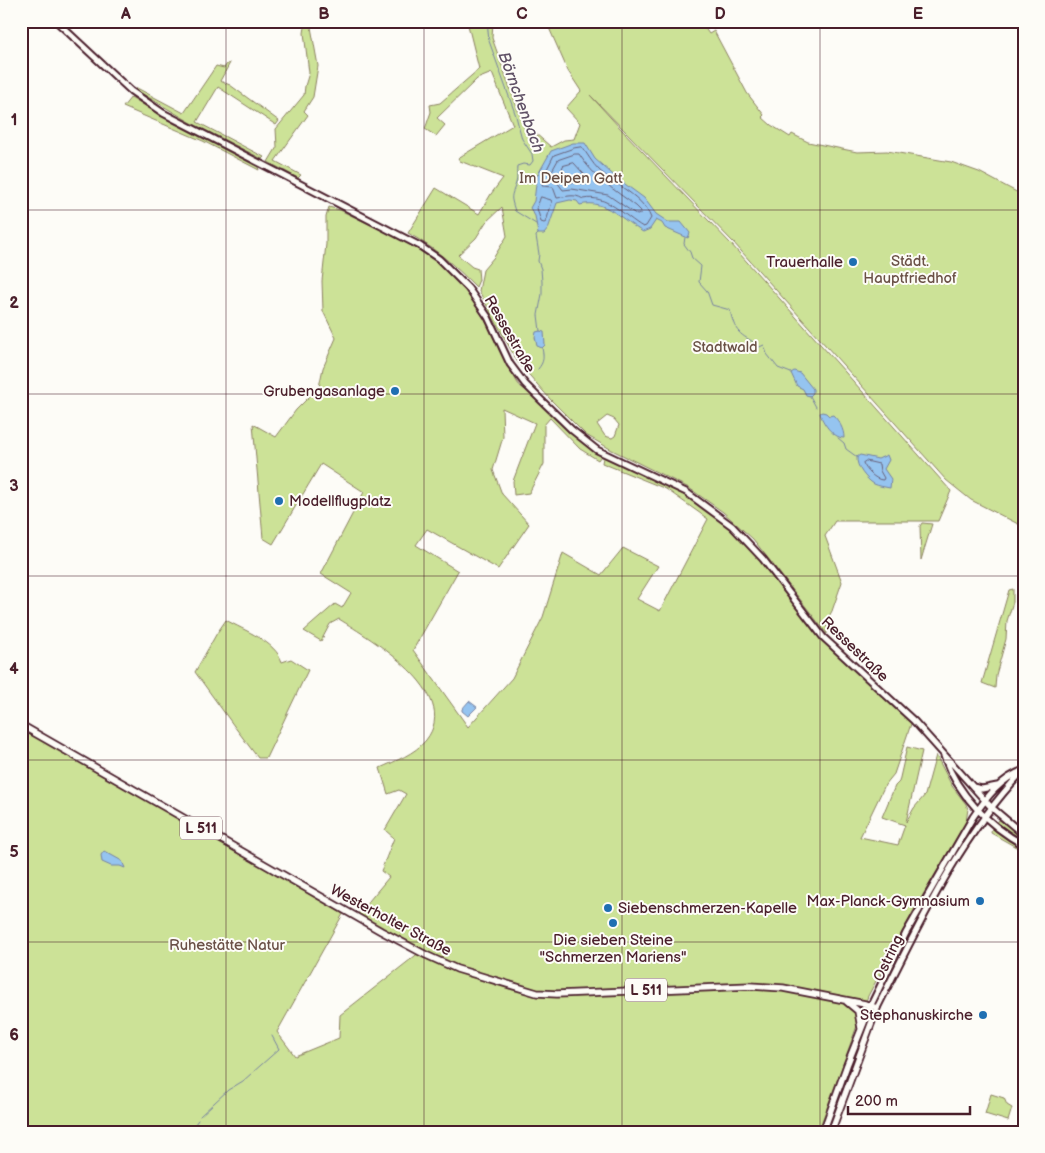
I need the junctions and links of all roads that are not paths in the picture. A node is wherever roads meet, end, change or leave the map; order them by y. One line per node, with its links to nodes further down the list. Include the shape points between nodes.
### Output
1 (56, 21): 3 (main road, Ressestraße, via 124,85 163,113 413,242 439,259 476,298 510,364 541,400 598,450 686,492 732,526 763,559 823,637 914,721)
2 (21, 725): 13 (main road, Westerholter Straße / L 511, via 382,931 457,969 537,993 750,986 783,988)
3 (943, 753): 6 (main road, Ressestraße); 9 (main road, Ressestraße, via 957,784)
4 (1024, 770): 5 (main road, Ostring); 8 (main road, Ostring)
5 (1000, 785): 6 (main road, via 982,789); 7 (main road, Ostring)
6 (973, 786): 7 (main road, Ressestraße)
7 (984, 800): 8 (main road, Ressestraße); 9 (main road, Ostring)
8 (991, 808): 10 (main road, Ostring); 11 (main road, Ressestraße)
9 (978, 810): 10 (main road, Ressestraße); 14 (main road, Ostring, via 911,924)
10 (984, 816): 12 (main road, Ressestraße); 14 (main road, Ostring, via 951,867)
11 (1024, 835)
12 (1024, 845)
13 (845, 1000): 14 (main road, Westerholter Straße / L 511); 15 (main road, via 858,1011)
14 (874, 1007): 15 (main road, Ostring); 17 (main road, Ostring)
15 (861, 1030): 16 (main road, Ostring)
16 (823, 1132)
17 (831, 1132)

